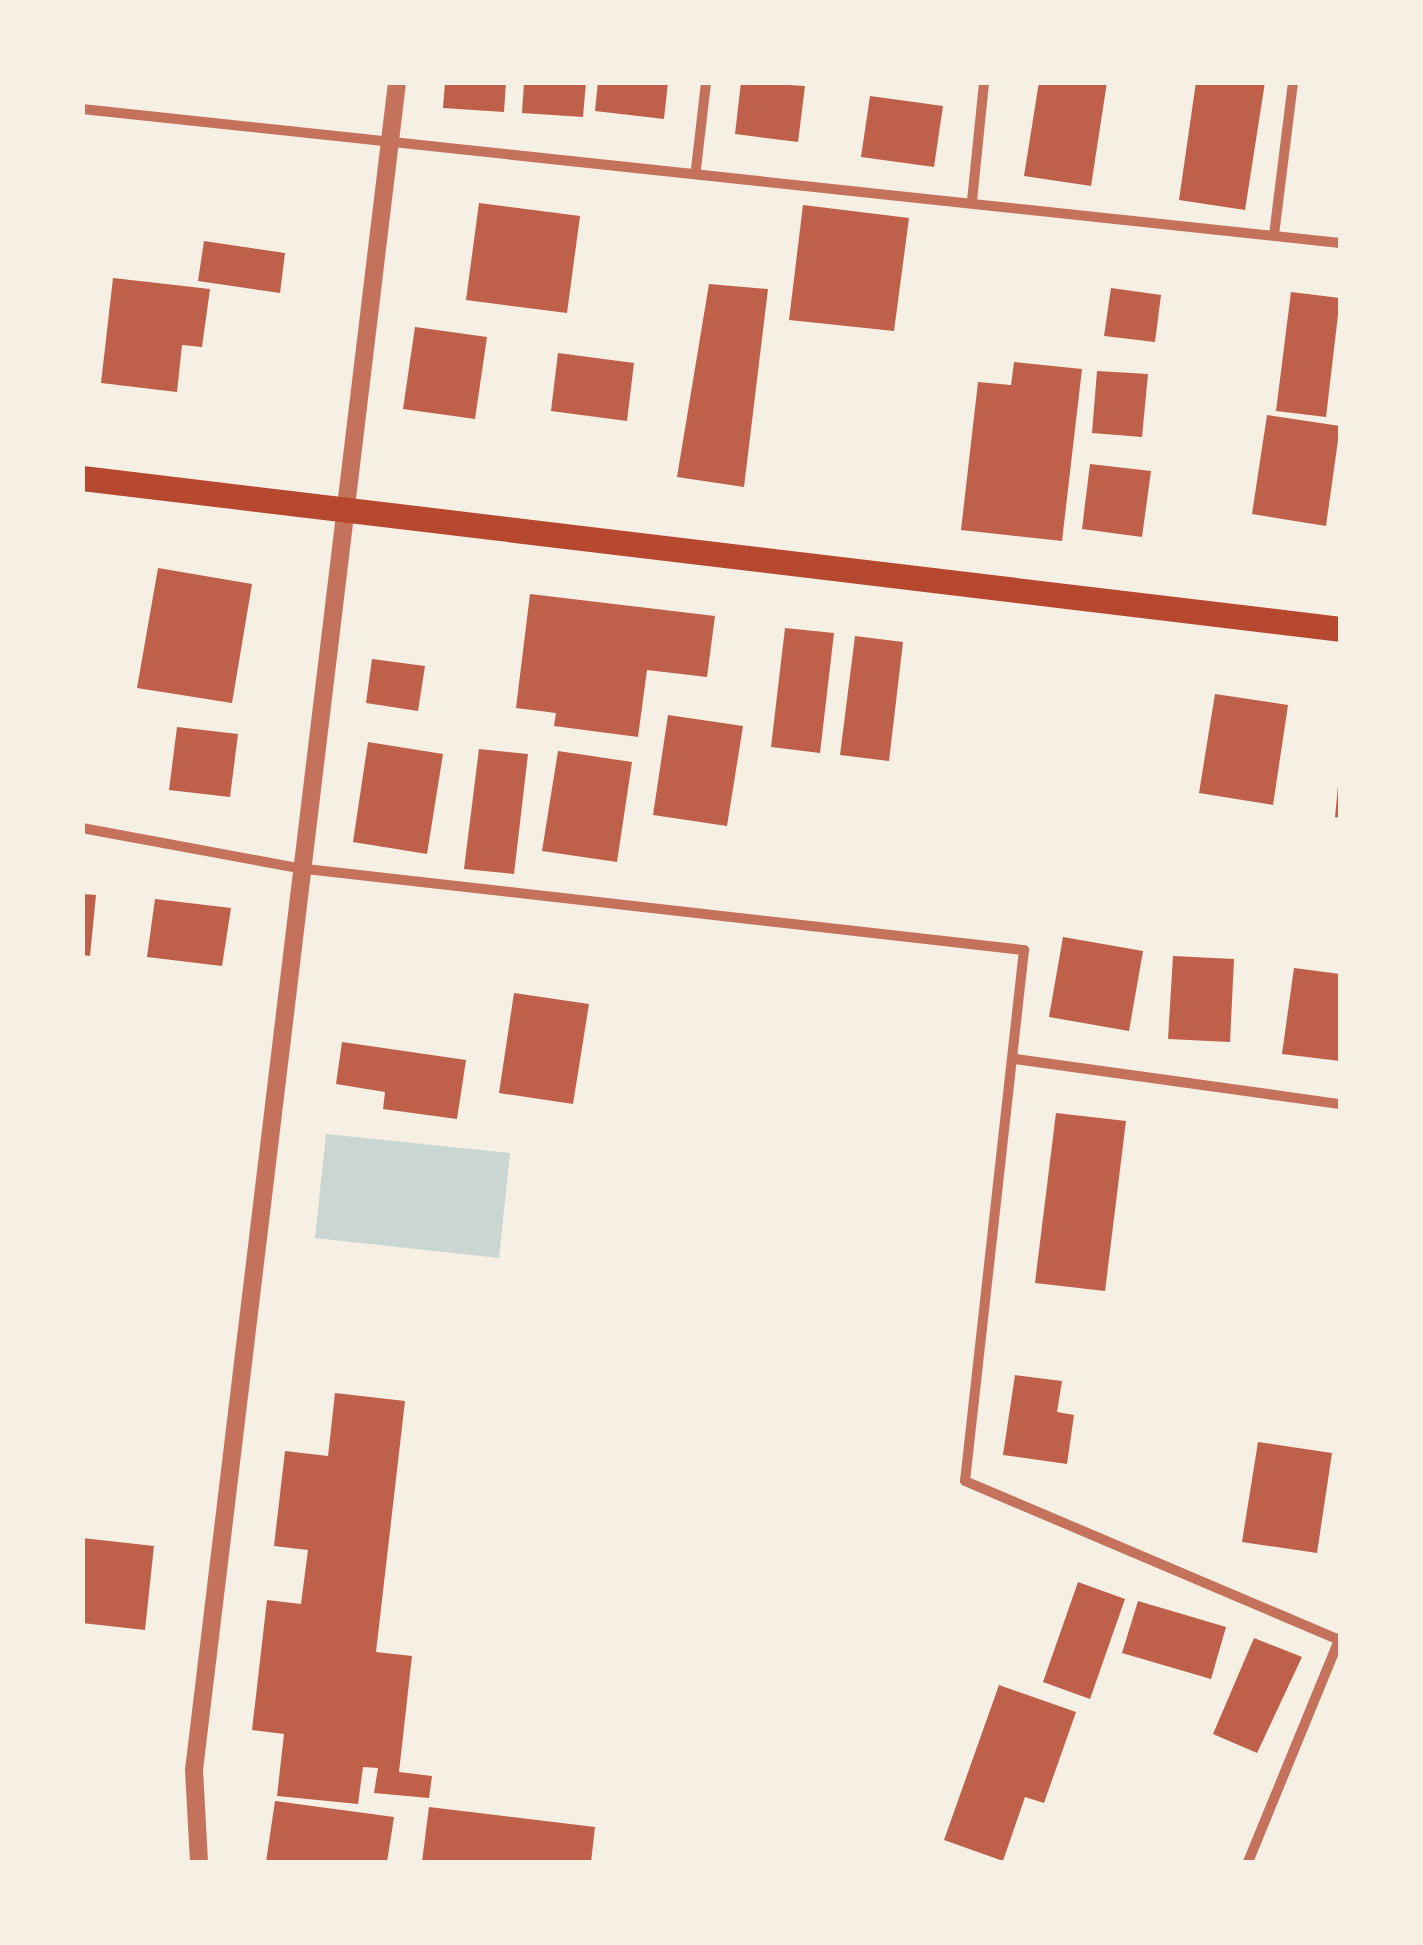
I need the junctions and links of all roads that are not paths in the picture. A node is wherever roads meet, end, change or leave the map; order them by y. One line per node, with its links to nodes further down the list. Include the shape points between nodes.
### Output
1 (397, 82): 6 (street)
2 (706, 82): 7 (street)
3 (984, 82): 8 (street)
4 (1293, 82): 9 (street)
5 (82, 108): 6 (street)
6 (391, 135): 7 (street); 12 (street)
7 (696, 169): 8 (street)
8 (972, 201): 9 (street)
9 (1274, 235): 10 (street)
10 (1340, 243)
11 (82, 478): 12 (main road)
12 (340, 509): 13 (main road); 15 (street)
13 (1340, 628)
14 (82, 828): 15 (street)
15 (297, 868): 16 (street, via 1024,950); 19 (street, via 194,1770)
16 (1015, 1059): 17 (street); 18 (street, via 964,1481)
17 (1340, 1104)
18 (1340, 1639): 20 (street)
19 (199, 1862)
20 (1248, 1862)

